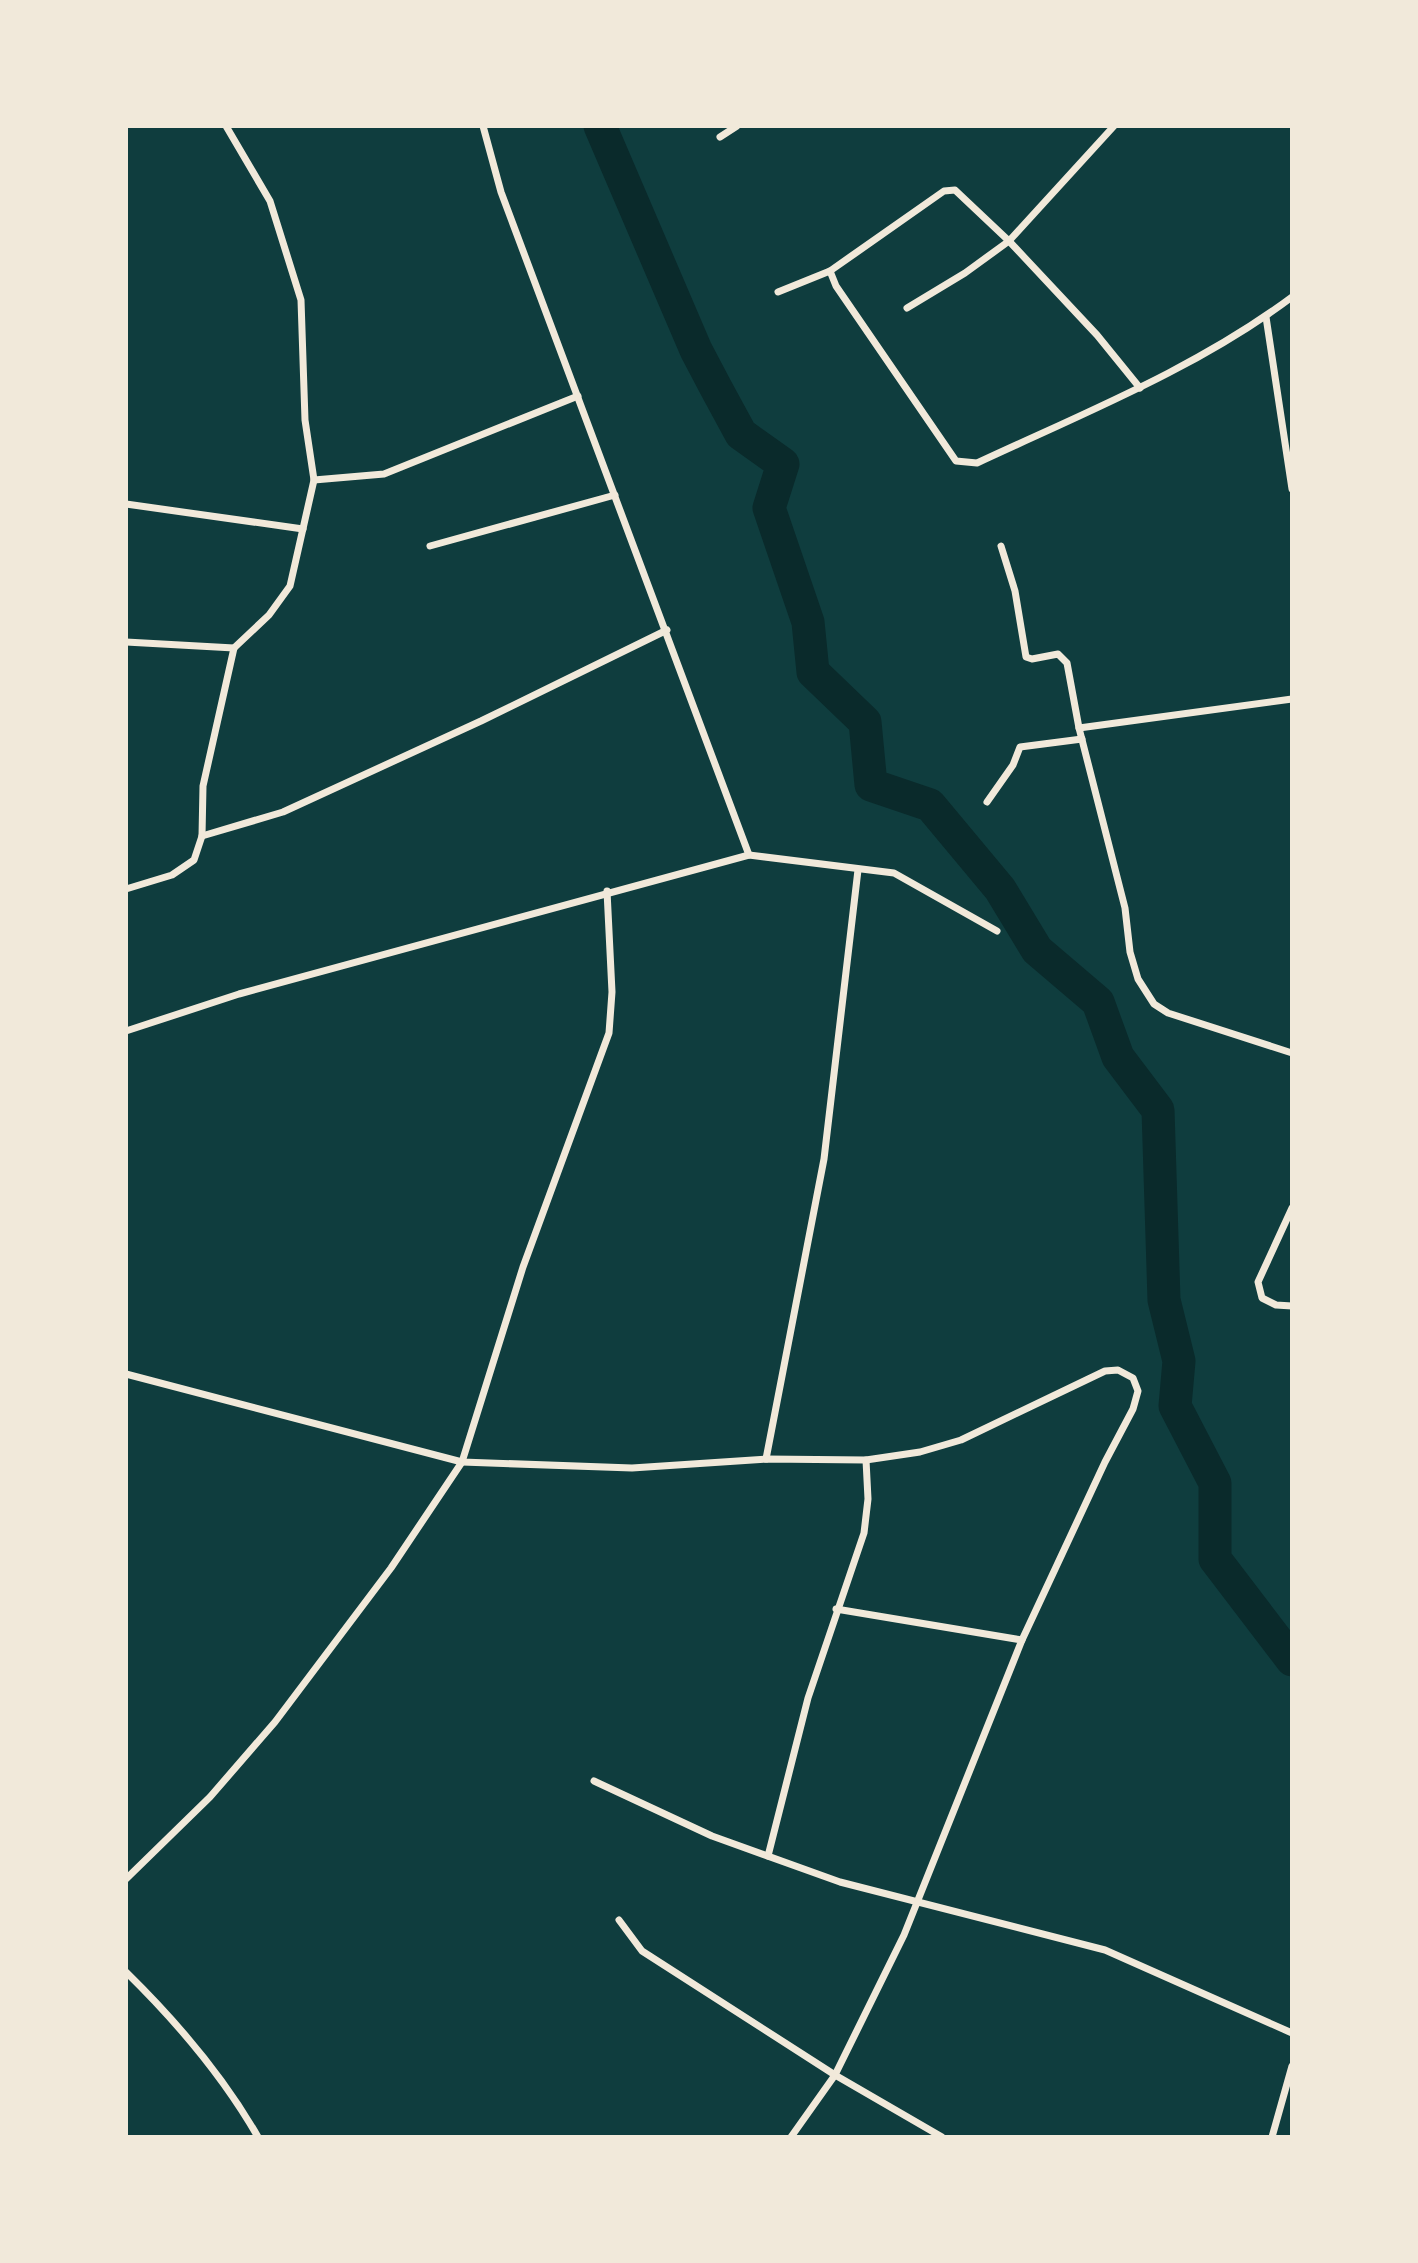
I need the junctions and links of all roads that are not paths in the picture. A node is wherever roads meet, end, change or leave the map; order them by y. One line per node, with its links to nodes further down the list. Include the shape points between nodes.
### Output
1 (226, 126): 14 (street, via 270,201 301,300 304,421)
2 (483, 126): 13 (street, via 501,192)
3 (737, 126): 5 (street)
4 (1114, 126): 6 (street)
5 (720, 137)
6 (1009, 241): 7 (street, via 964,195 944,191); 10 (street); 12 (street)
7 (830, 271): 8 (street); 12 (street, via 956,461 977,463)
8 (778, 292)
9 (1292, 297): 11 (street)
10 (907, 308)
11 (1266, 317): 12 (street); 15 (street)
12 (1140, 388)
13 (578, 396): 14 (street, via 384,474); 16 (street)
14 (314, 480): 18 (street)
15 (1292, 489)
16 (615, 495): 19 (street); 21 (street)
17 (126, 504): 18 (street)
18 (303, 529): 23 (street, via 289,586 269,615)
19 (430, 546)
20 (1001, 546): 25 (street, via 1015,591 1026,657 1064,656)
21 (667, 630): 28 (street, via 283,812); 29 (street)
22 (126, 642): 23 (street)
23 (234, 648): 28 (street, via 203,786)
24 (1292, 699): 25 (street)
25 (1079, 728): 26 (street)
26 (1082, 739): 27 (street, via 1020,747); 35 (street, via 1125,908 1130,952 1138,979 1154,1004 1193,1022)
27 (987, 802)
28 (202, 836): 31 (street, via 194,860 186,867)
29 (750, 855): 30 (street); 32 (street)
30 (858, 870): 33 (street, via 894,873); 40 (street, via 824,1159)
31 (126, 889)
32 (607, 891): 34 (street, via 239,994); 42 (street, via 612,992 609,1033 523,1267)
33 (997, 931)
34 (126, 1031)
35 (1292, 1053)
36 (1292, 1208): 37 (street, via 1258,1282 1262,1298)
37 (1292, 1306)
38 (128, 1375): 39 (street); 42 (street)
39 (126, 1385)
40 (766, 1459): 41 (street); 42 (street, via 632,1468)
41 (866, 1460): 43 (street, via 867,1518); 44 (street, via 961,1440 1105,1371 1118,1370 1133,1378 1138,1391 1133,1409)
42 (462, 1462): 47 (street, via 391,1568 275,1722 210,1797)
43 (836, 1609): 44 (street); 46 (street, via 804,1711)
44 (1022, 1640): 48 (street)
45 (594, 1781): 46 (street, via 712,1836)
46 (768, 1856): 48 (street)
47 (126, 1879)
48 (918, 1904): 51 (street, via 1105,1950); 53 (street)
49 (620, 1920): 53 (street, via 642,1951)
50 (126, 1972): 54 (street, via 173,2020 235,2099)
51 (1292, 2033)
52 (1292, 2066): 57 (street)
53 (835, 2075): 55 (street); 56 (street)
54 (258, 2137)
55 (791, 2137)
56 (942, 2137)
57 (1272, 2137)

